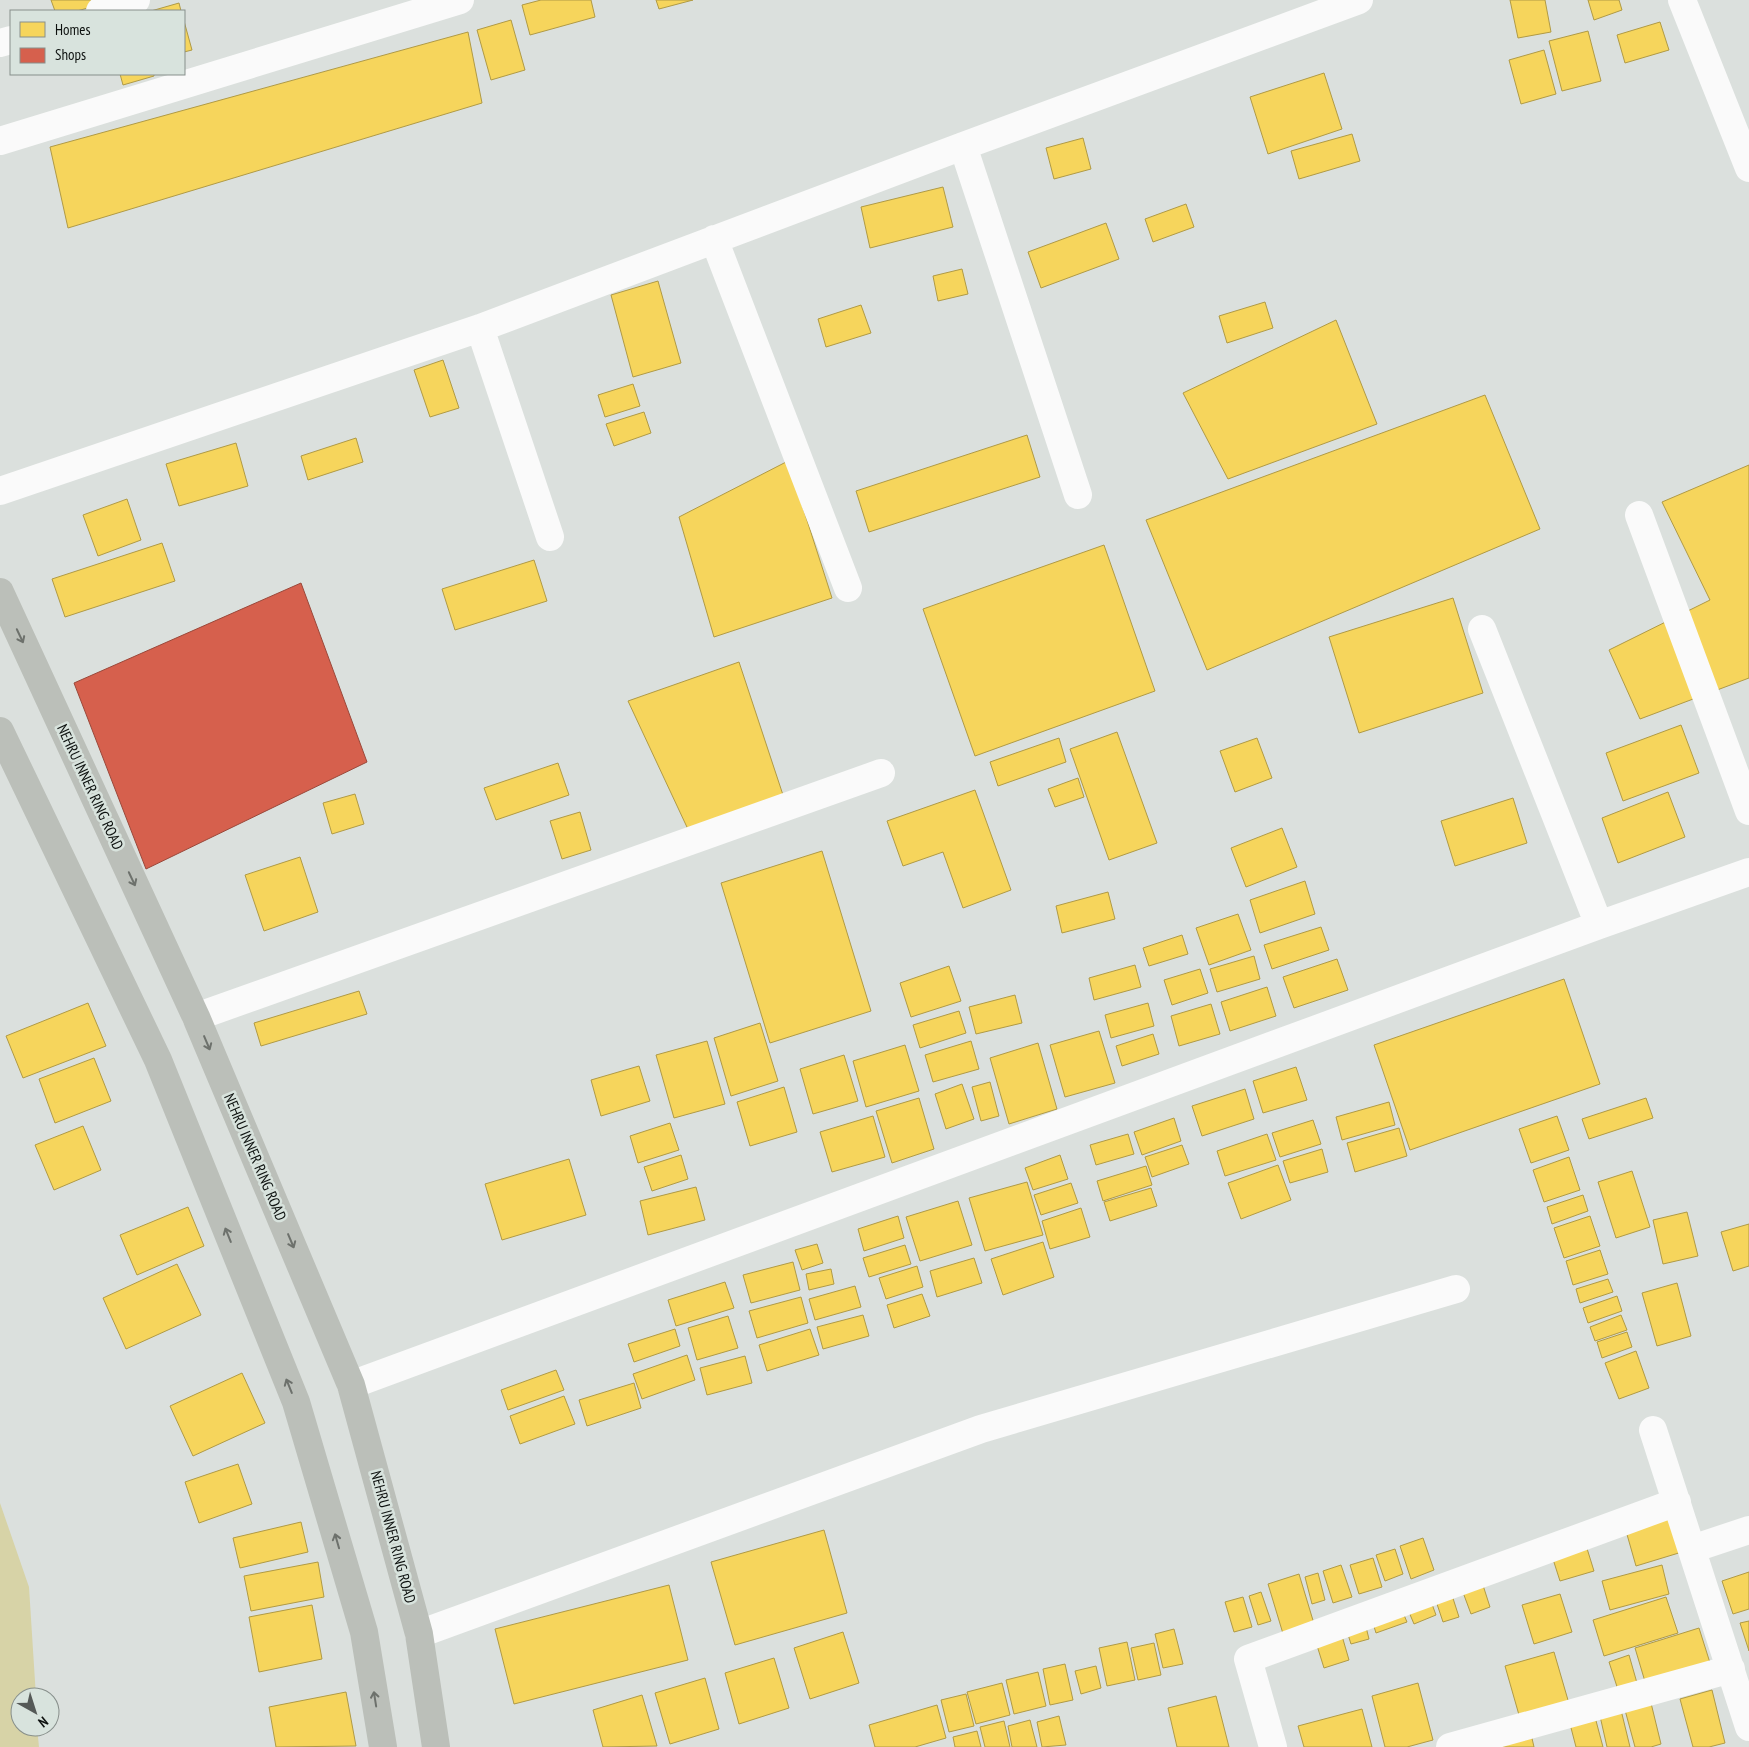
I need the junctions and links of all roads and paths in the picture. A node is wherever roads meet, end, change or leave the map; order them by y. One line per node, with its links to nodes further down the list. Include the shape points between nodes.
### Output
1 (136, 0): 5 (street)
2 (460, 0): 6 (street)
3 (1359, 0): 7 (street)
4 (1682, 0): 8 (street)
5 (103, 10)
6 (0, 141)
7 (963, 146): 9 (street); 12 (street)
8 (1749, 168)
9 (714, 239): 10 (street); 15 (street)
10 (480, 328): 11 (street); 14 (street)
11 (0, 491)
12 (1078, 495)
13 (1639, 515): 20 (street)
14 (550, 537)
15 (848, 588)
16 (0, 592): 23 (main road, NEHRU INNER RING ROAD, one-way to 23)
17 (1482, 628): 22 (street)
18 (0, 731): 33 (main road, one-way to 18, via 364,1632 296,1402 158,1060)
19 (881, 773): 23 (street)
20 (1749, 811)
21 (1749, 872): 22 (street)
22 (1599, 925): 25 (street)
23 (196, 1017): 25 (main road, NEHRU INNER RING ROAD, one-way to 25)
24 (1456, 1289): 30 (street, via 981,1429)
25 (351, 1385): 30 (main road, NEHRU INNER RING ROAD)
26 (1653, 1430): 27 (street)
27 (1676, 1502): 29 (street); 35 (street, via 1248,1659)
28 (1749, 1530): 29 (street)
29 (1692, 1549): 31 (street)
30 (419, 1634): 34 (main road, NEHRU INNER RING ROAD)
31 (1731, 1670): 32 (street); 36 (street)
32 (1749, 1727)
33 (383, 1747)
34 (436, 1747)
35 (1273, 1747)
36 (1450, 1747)

